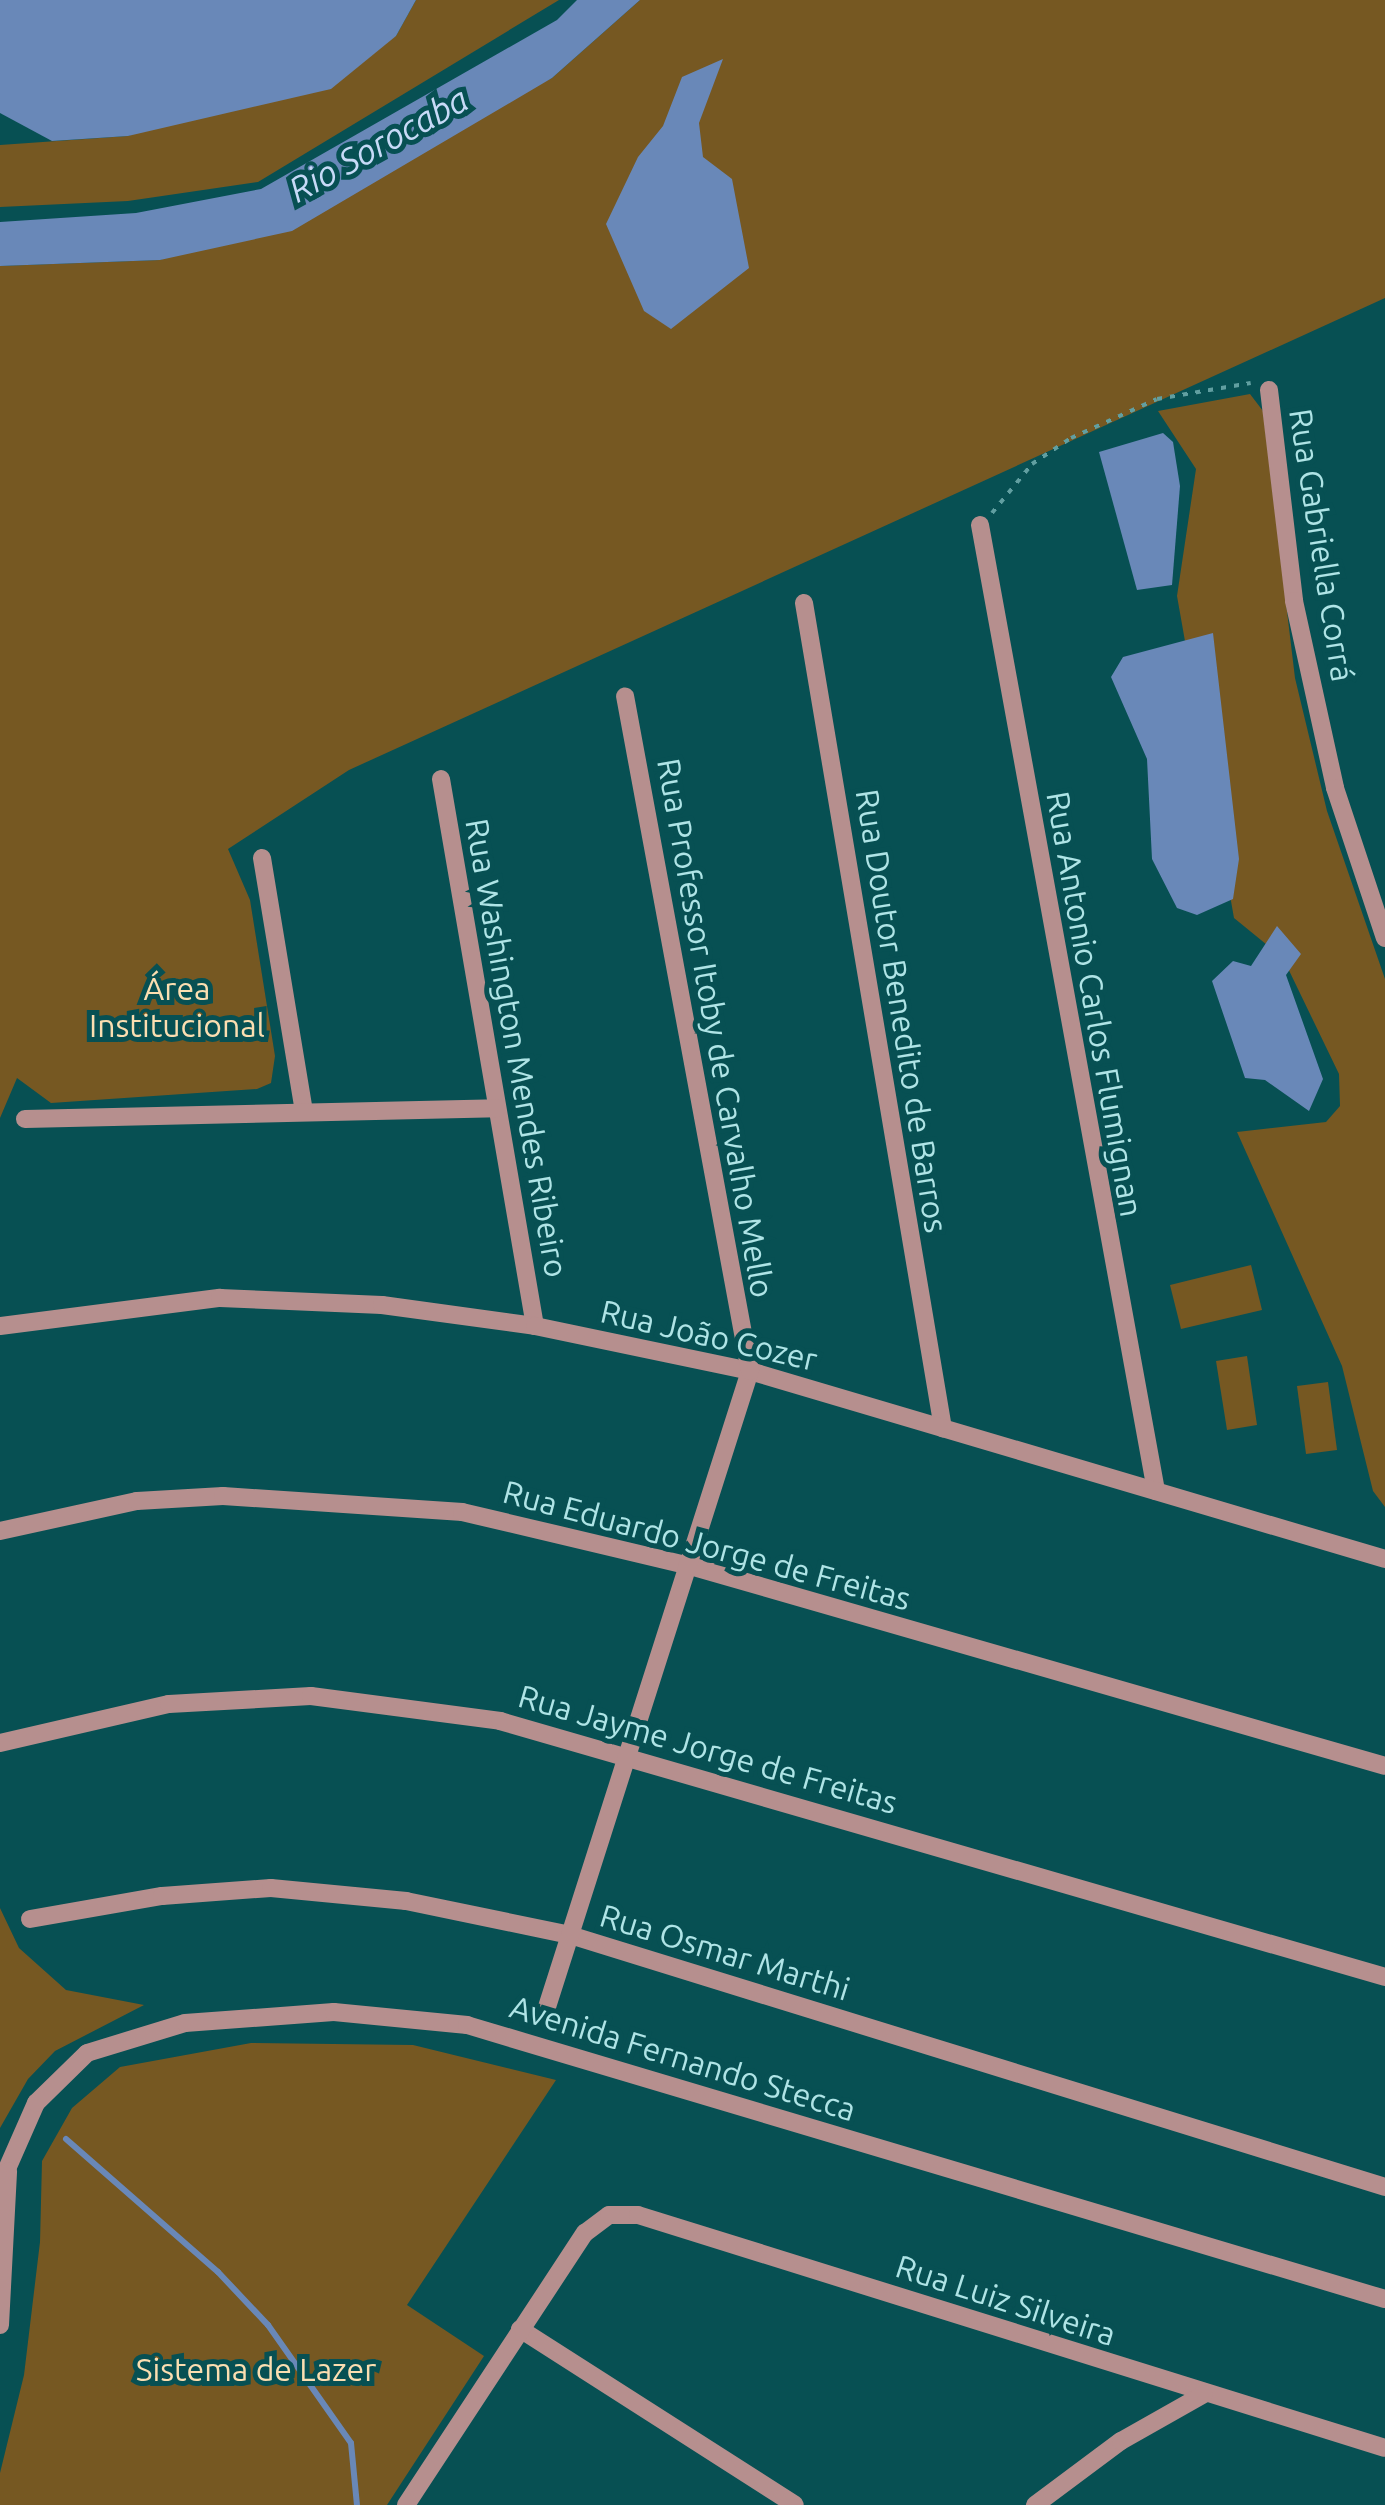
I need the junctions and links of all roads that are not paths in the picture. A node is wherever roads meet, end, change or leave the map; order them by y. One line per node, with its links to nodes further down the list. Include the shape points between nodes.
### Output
1 (1269, 390): 7 (street, Rua Gabriella Corrá, via 1294,601 1335,788)
2 (980, 525): 15 (street, Rua Antonio Carlos Flumignan)
3 (804, 603): 14 (street, Rua Doutor Benedito de Barros)
4 (625, 696): 13 (street, Rua Professor Itoby de Carvalho Mello)
5 (440, 779): 8 (street, Rua Washington Mendes Ribeiro)
6 (262, 858): 9 (street)
7 (1385, 938)
8 (498, 1108): 9 (street); 12 (street, Rua Washington Mendes Ribeiro)
9 (304, 1111): 10 (street)
10 (25, 1119)
11 (0, 1326): 12 (street, Rua João Cozer, via 220,1298 382,1304)
12 (535, 1326): 13 (street, Rua João Cozer)
13 (750, 1371): 14 (street, Rua João Cozer); 18 (street)
14 (943, 1428): 15 (street, Rua João Cozer)
15 (1156, 1491): 17 (street, Rua João Cozer)
16 (0, 1531): 18 (street, Rua Eduardo Jorge de Freitas, via 138,1501 326,1499 462,1512)
17 (1385, 1559)
18 (687, 1565): 20 (street); 21 (street, Rua Eduardo Jorge de Freitas)
19 (0, 1743): 20 (street, Rua Jayme Jorge de Freitas, via 169,1704 310,1696 500,1721)
20 (626, 1755): 23 (street); 24 (street, Rua Jayme Jorge de Freitas)
21 (1385, 1766)
22 (30, 1919): 23 (street, Rua Osmar Marthi, via 162,1896 271,1888 406,1901)
23 (570, 1935): 25 (street); 28 (street, Rua Osmar Marthi)
24 (1385, 1977)
25 (546, 2008)
26 (8, 2166): 27 (street, Avenida Fernando Stecca); 29 (street, Avenida Fernando Stecca, via 36,2103 88,2053 185,2023 334,2012 467,2026); 30 (street)
27 (0, 2185)
28 (1385, 2187)
29 (1385, 2299)
30 (1, 2317)
31 (520, 2329): 32 (street, Rua Luiz Silveira, via 585,2233 609,2215 638,2215); 34 (street); 35 (street)
32 (1204, 2394): 33 (street, Rua Luiz Silveira); 36 (street, via 1122,2441)
33 (1385, 2448)
34 (406, 2505)
35 (795, 2505)
36 (1035, 2505)

